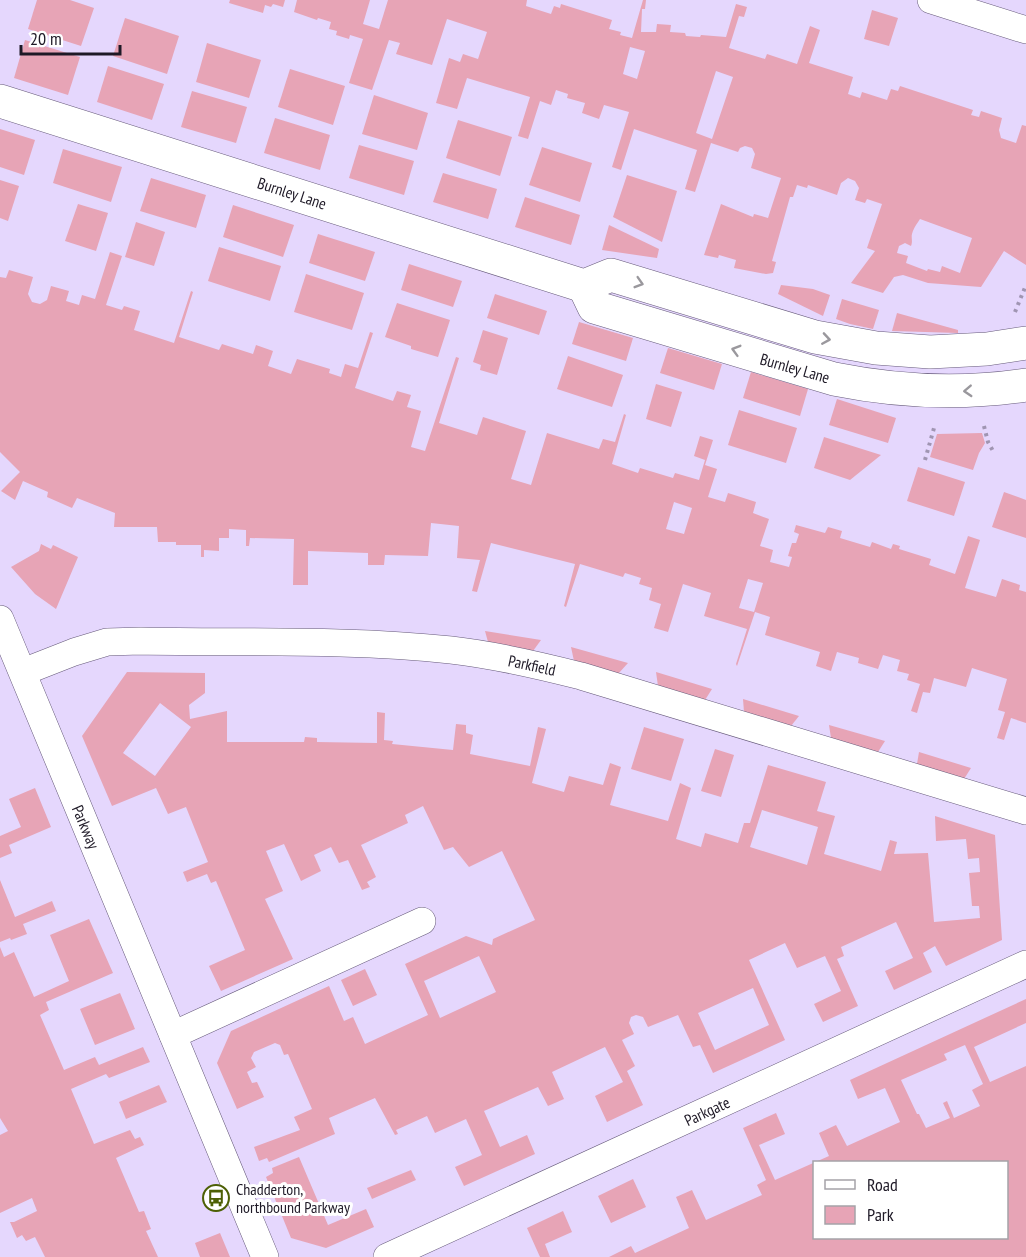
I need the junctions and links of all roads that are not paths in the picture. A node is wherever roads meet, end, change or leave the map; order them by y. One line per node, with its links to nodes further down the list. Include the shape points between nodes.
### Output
1 (930, 0): 2 (street)
2 (1026, 30)
3 (0, 101): 4 (street, Burnley Lane)
4 (584, 286): 5 (street, one-way to 5, via 611,275 815,337 876,348 930,352 987,350); 6 (street, Burnley Lane, one-way to 4, via 945,392 873,387 834,379 594,307)
5 (1019, 331)
6 (1026, 385)
7 (0, 619): 8 (street, Parkway)
8 (23, 672): 9 (street, Parkfield, via 107,642 378,644 452,650 581,676); 12 (street, Parkway)
9 (1026, 811)
10 (422, 921): 12 (street)
11 (1026, 964): 14 (street, Parkgate)
12 (173, 1035): 13 (street, Parkway)
13 (265, 1257)
14 (387, 1257)

